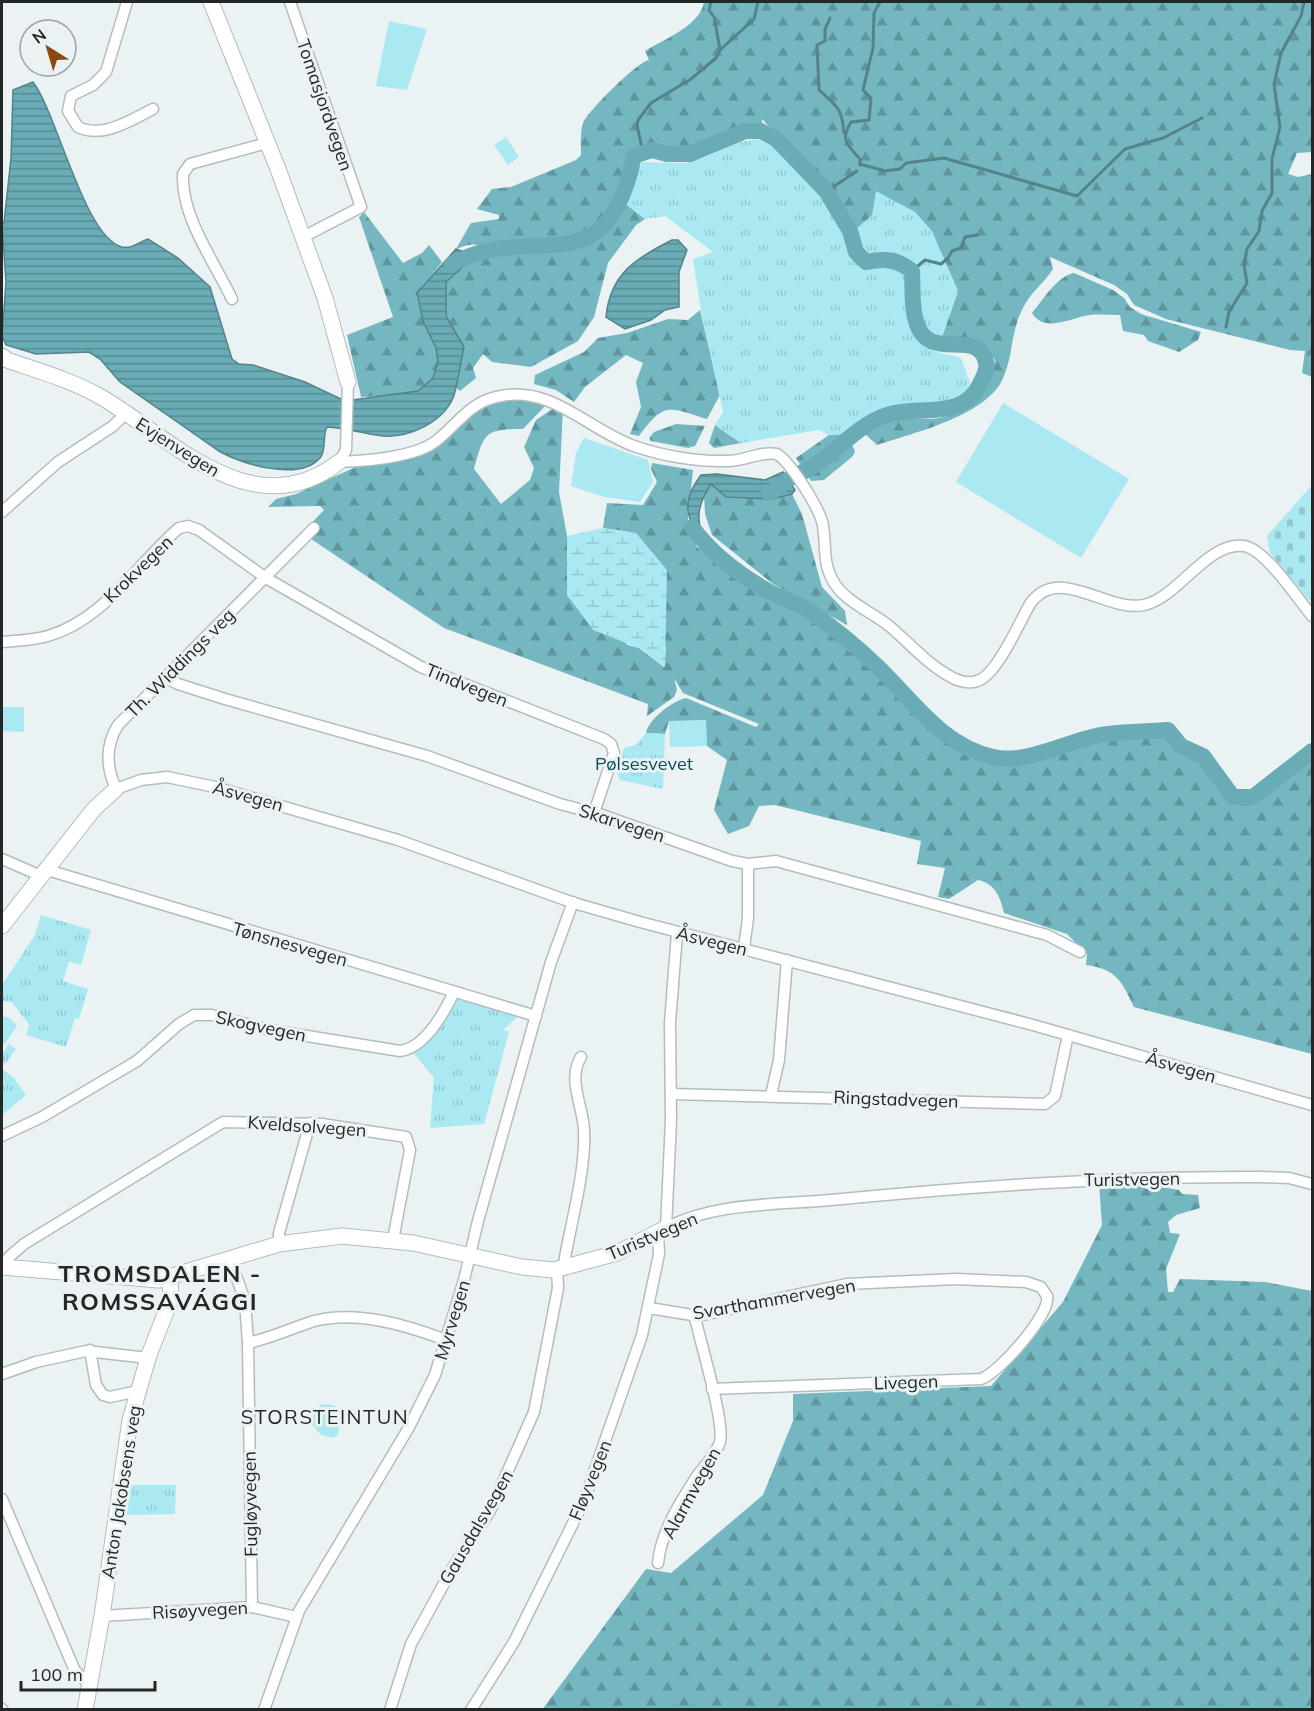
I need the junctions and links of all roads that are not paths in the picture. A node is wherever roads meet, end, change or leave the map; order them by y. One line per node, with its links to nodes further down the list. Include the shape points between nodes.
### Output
1 (128, 2): 4 (street, via 106,72 97,82 71,96 69,114 78,126 97,131)
2 (211, 2): 5 (street)
3 (290, 2): 6 (street, Tomasjordvegen, via 361,207)
4 (153, 109)
5 (267, 143): 6 (street); 7 (street, via 190,164 183,174 197,232)
6 (303, 237): 9 (street, via 326,298)
7 (232, 298)
8 (3, 359): 10 (street, Evjenvegen, via 72,383)
9 (348, 382): 11 (street, via 349,429 346,450)
10 (125, 414): 11 (street, Evjenvegen, via 203,466 242,480 289,484 313,477); 12 (street, via 58,462)
11 (339, 462): 15 (street, via 415,452 435,442 477,404 515,394 549,400 600,431 650,451 720,461 773,453 787,464 821,517 828,572 841,592 933,665 966,682 977,681 992,672 1030,604 1047,589 1056,586 1120,605 1145,605 1167,594 1219,551 1235,546 1244,546 1262,556)
12 (2, 512)
13 (314, 528): 14 (street, Th. Widdings veg)
14 (266, 578): 16 (street, Krokvegen, via 203,533 184,527 113,596 70,626 46,637); 17 (street, Th. Widdings veg); 19 (street, Tindvegen, via 426,669 611,744 614,753)
15 (1312, 616)
16 (2, 642)
17 (166, 678): 18 (street, Th. Widdings veg, via 130,711 112,736 108,757); 19 (street, Skarvegen, via 225,699 418,753)
18 (116, 789): 22 (street, via 98,804); 23 (street, Åsvegen, via 144,779 178,778 377,833)
19 (594, 813): 21 (street, Skarvegen)
20 (2, 859): 22 (street, Tønsnesvegen)
21 (747, 864): 26 (street); 27 (street, Skarvegen, via 776,861 1047,935)
22 (42, 872): 24 (street); 29 (street, Tønsnesvegen)
23 (573, 902): 25 (street, Åsvegen); 30 (street, Myrvegen)
24 (2, 926)
25 (677, 933): 26 (street, Åsvegen); 33 (street, Fløyvegen, via 670,1023)
26 (744, 948): 28 (street, Åsvegen)
27 (1080, 952)
28 (787, 960): 31 (street, Åsvegen); 34 (street, via 779,1060)
29 (454, 992): 30 (street, Tønsnesvegen); 37 (street, Skogvegen, via 419,1042 400,1051 270,1030 212,1015 194,1016 179,1024 137,1061)
30 (536, 1016): 42 (street, Myrvegen)
31 (1068, 1035): 34 (street, Ringstadvegen, via 1055,1094 1047,1104); 35 (street, Åsvegen)
32 (581, 1057): 45 (street, Gausdalsvegen, via 576,1081 584,1142)
33 (671, 1094): 34 (street, Ringstadvegen); 39 (street, Fløyvegen)
34 (771, 1095)
35 (1312, 1106)
36 (310, 1123): 40 (street, Kveldsolvegen, via 399,1135 409,1141); 41 (street); 44 (street, Kveldsolvegen, via 218,1124 24,1244)
37 (2, 1136)
38 (1312, 1184): 39 (street, Turistvegen, via 1261,1177 1042,1182 746,1208 705,1214)
39 (662, 1230): 45 (street, Turistvegen, via 617,1253); 48 (street, Fløyvegen)
40 (393, 1240): 41 (street, Turistvegen, via 334,1236); 42 (street, Turistvegen)
41 (279, 1244): 43 (street, Turistvegen)
42 (471, 1255): 45 (street, Turistvegen, via 522,1267); 50 (street, Myrvegen)
43 (230, 1259): 46 (street, Turistvegen); 51 (street, Fugløyvegen, via 245,1301)
44 (2, 1267): 46 (street, Turistvegen)
45 (560, 1269): 65 (street, Gausdalsvegen, via 534,1412 490,1510 411,1644)
46 (170, 1279): 53 (street, Anton Jakobsens veg, via 171,1299)
47 (1042, 1288): 49 (street, Svarthammervegen, via 1020,1281 979,1279 857,1283); 55 (street, Livegen, via 1048,1300 1046,1311 998,1368 981,1379)
48 (649, 1308): 49 (street, Svarthammervegen); 66 (street, Fløyvegen, via 628,1382 584,1502 514,1642)
49 (695, 1317): 55 (street, Alarmvegen)
50 (446, 1340): 51 (street, via 388,1322 337,1319 315,1321); 61 (street, Myrvegen, via 412,1422)
51 (248, 1343): 59 (street, Fugløyvegen)
52 (90, 1350): 53 (street); 54 (street); 56 (street, via 96,1385 102,1395)
53 (148, 1358): 56 (street, Anton Jakobsens veg)
54 (2, 1374)
55 (712, 1389): 58 (street, Alarmvegen, via 720,1442 671,1521)
56 (138, 1391): 60 (street, Anton Jakobsens veg, via 126,1444)
57 (2, 1498): 62 (street, via 75,1671)
58 (658, 1563)
59 (252, 1607): 60 (street, Risøyvegen); 61 (street, Risøyvegen)
60 (102, 1616): 62 (street, Anton Jakobsens veg)
61 (296, 1617): 64 (street, Myrvegen)
62 (89, 1684): 63 (street, Anton Jakobsens veg)
63 (85, 1710)
64 (264, 1710)
65 (390, 1710)
66 (471, 1710)

